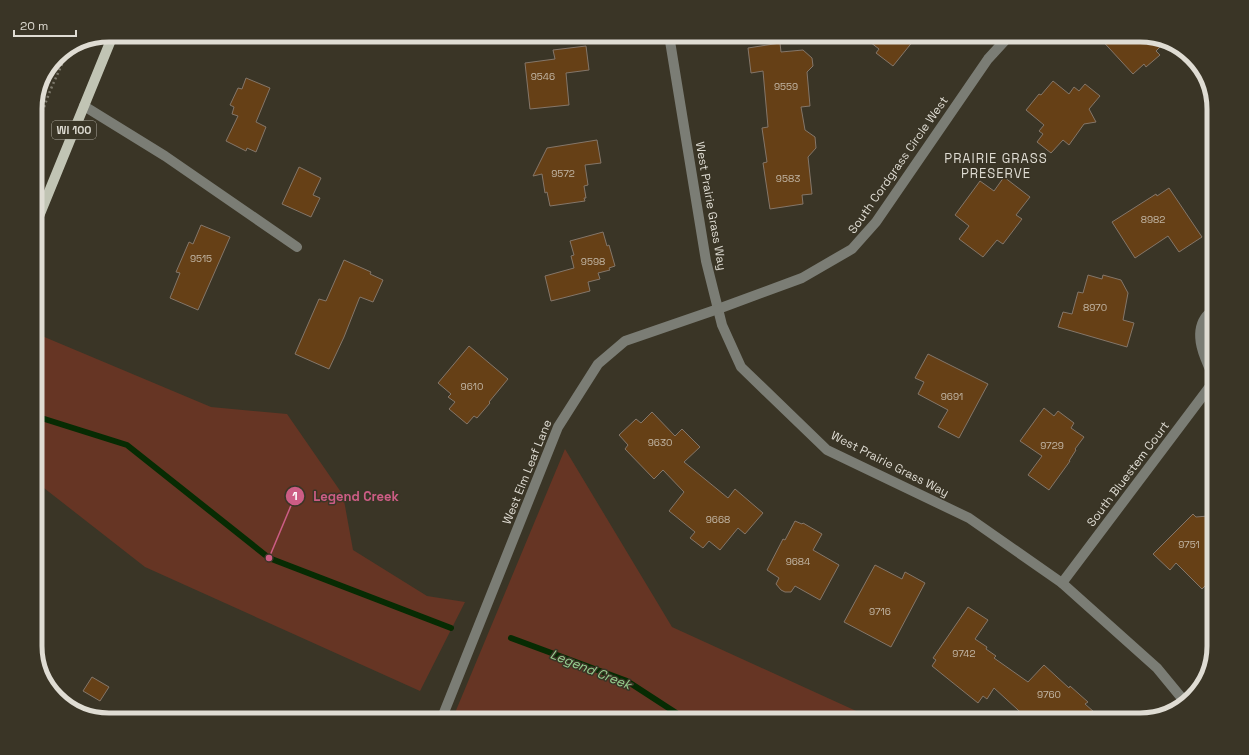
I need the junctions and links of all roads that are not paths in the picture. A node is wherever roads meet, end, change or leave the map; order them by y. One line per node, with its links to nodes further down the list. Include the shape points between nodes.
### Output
1 (110, 42): 4 (main road, WI 100)
2 (670, 42): 7 (street, West Prairie Grass Way, via 706,262)
3 (1004, 42): 7 (street, South Cordgrass Circle West, via 988,59 876,222 852,249 802,278)
4 (84, 106): 5 (main road, WI 100); 6 (street, via 165,156)
5 (42, 209)
6 (297, 247)
7 (718, 309): 11 (street, West Prairie Grass Way, via 722,325 741,366 827,450 969,518); 13 (street, West Elm Leaf Lane, via 624,341 598,364 558,427)
8 (1207, 316): 9 (street, South Bluestem Court, via 1200,328 1200,342)
9 (1207, 360)
10 (1207, 388): 11 (street, South Bluestem Court)
11 (1062, 583): 12 (street, West Prairie Grass Way, via 1157,668)
12 (1182, 698)
13 (444, 713)

